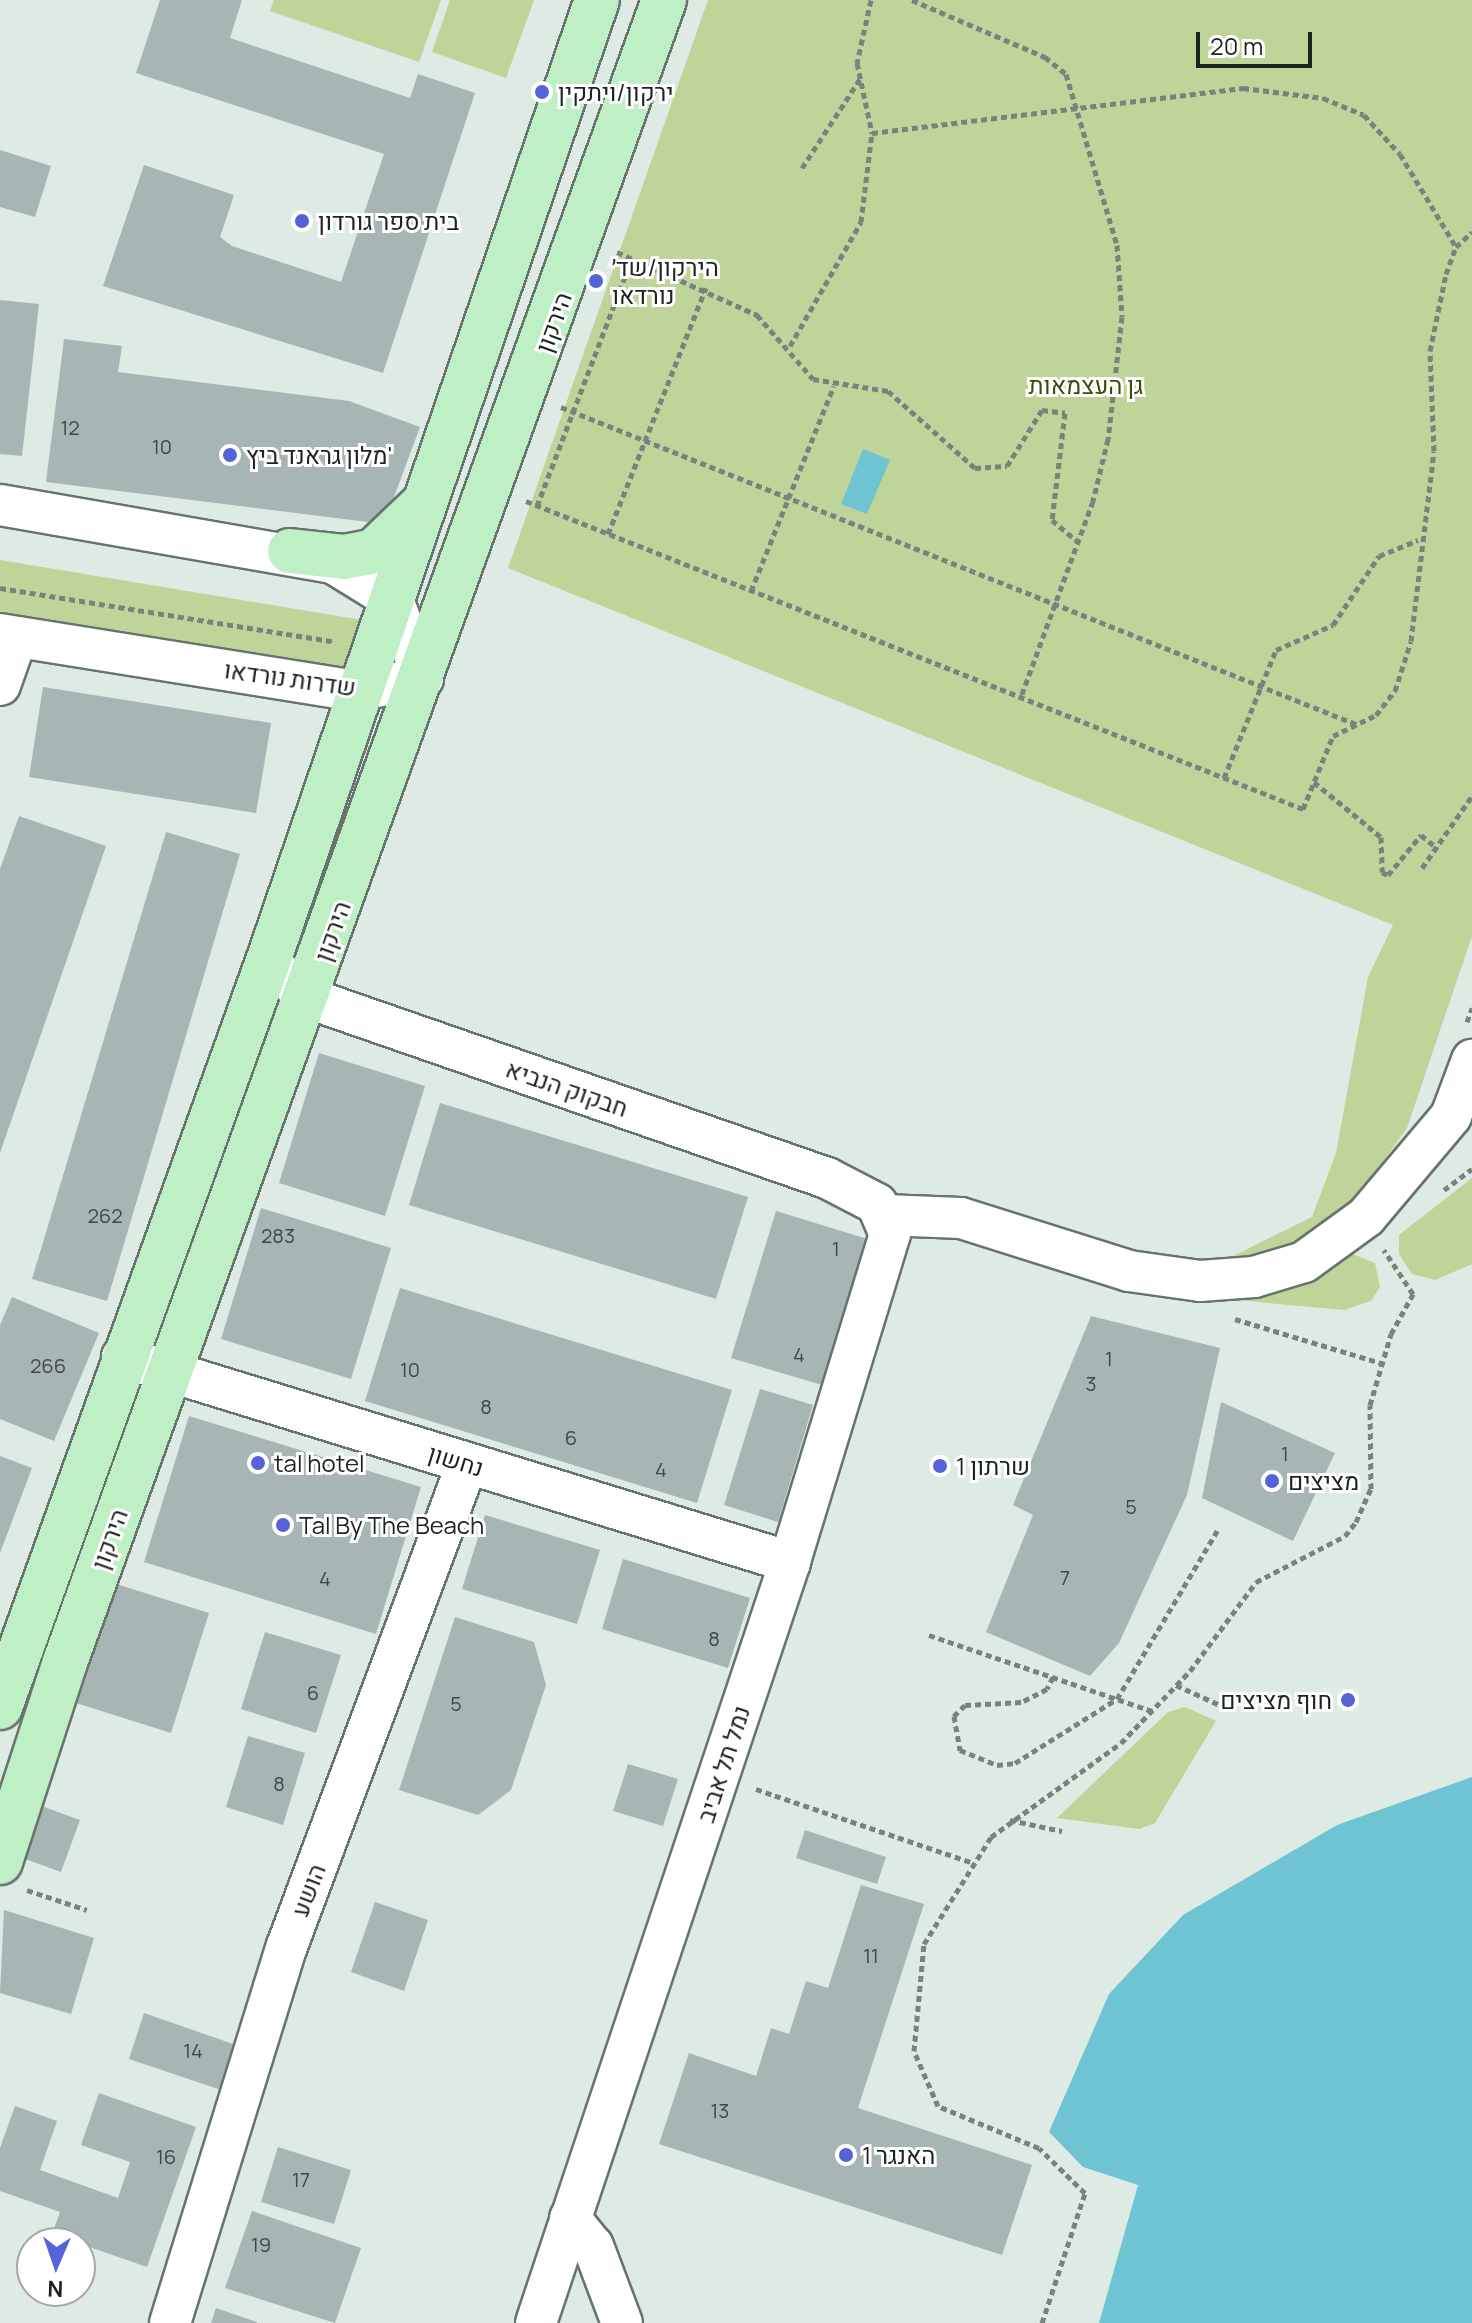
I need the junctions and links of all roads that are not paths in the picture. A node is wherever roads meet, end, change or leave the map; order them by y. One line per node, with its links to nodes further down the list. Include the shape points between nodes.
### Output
1 (597, 0): 3 (main road, הירקון)
2 (664, 0): 8 (main road, הירקון)
3 (428, 497): 5 (main road, via 374,551 344,557); 6 (main road, הירקון)
4 (0, 505): 5 (street)
5 (290, 551): 6 (street, via 367,578)
6 (393, 600): 8 (street); 10 (main road, הירקון)
7 (9, 635): 9 (street); 10 (street, שדרות נורדאו)
8 (423, 678): 10 (street, שדרות נורדאו); 12 (main road, הירקון)
9 (0, 685)
10 (356, 691): 11 (main road, הירקון)
11 (270, 956): 12 (street, חבקוק הנביא, via 290,987); 15 (main road, הירקון)
12 (308, 998): 14 (street, חבקוק הנביא, via 827,1178); 16 (main road, הירקון)
13 (1472, 1060): 14 (street, via 1451,1116 1366,1217 1304,1262 1254,1277 1200,1281 1129,1271 961,1218)
14 (881, 1209): 18 (street, נמל תל אביב, via 890,1234 882,1275)
15 (122, 1357): 16 (street, נחשון); 19 (main road, הירקון)
16 (168, 1371): 17 (street, נחשון); 20 (main road, הירקון)
17 (467, 1464): 18 (street, נחשון); 23 (street, הושע, via 287,1946)
18 (790, 1562): 21 (street, נמל תל אביב)
19 (0, 1707)
20 (7, 1873)
21 (570, 2218): 22 (street, via 593,2246); 24 (street, נמל תל אביב)
22 (629, 2316)
23 (170, 2323)
24 (536, 2323)

